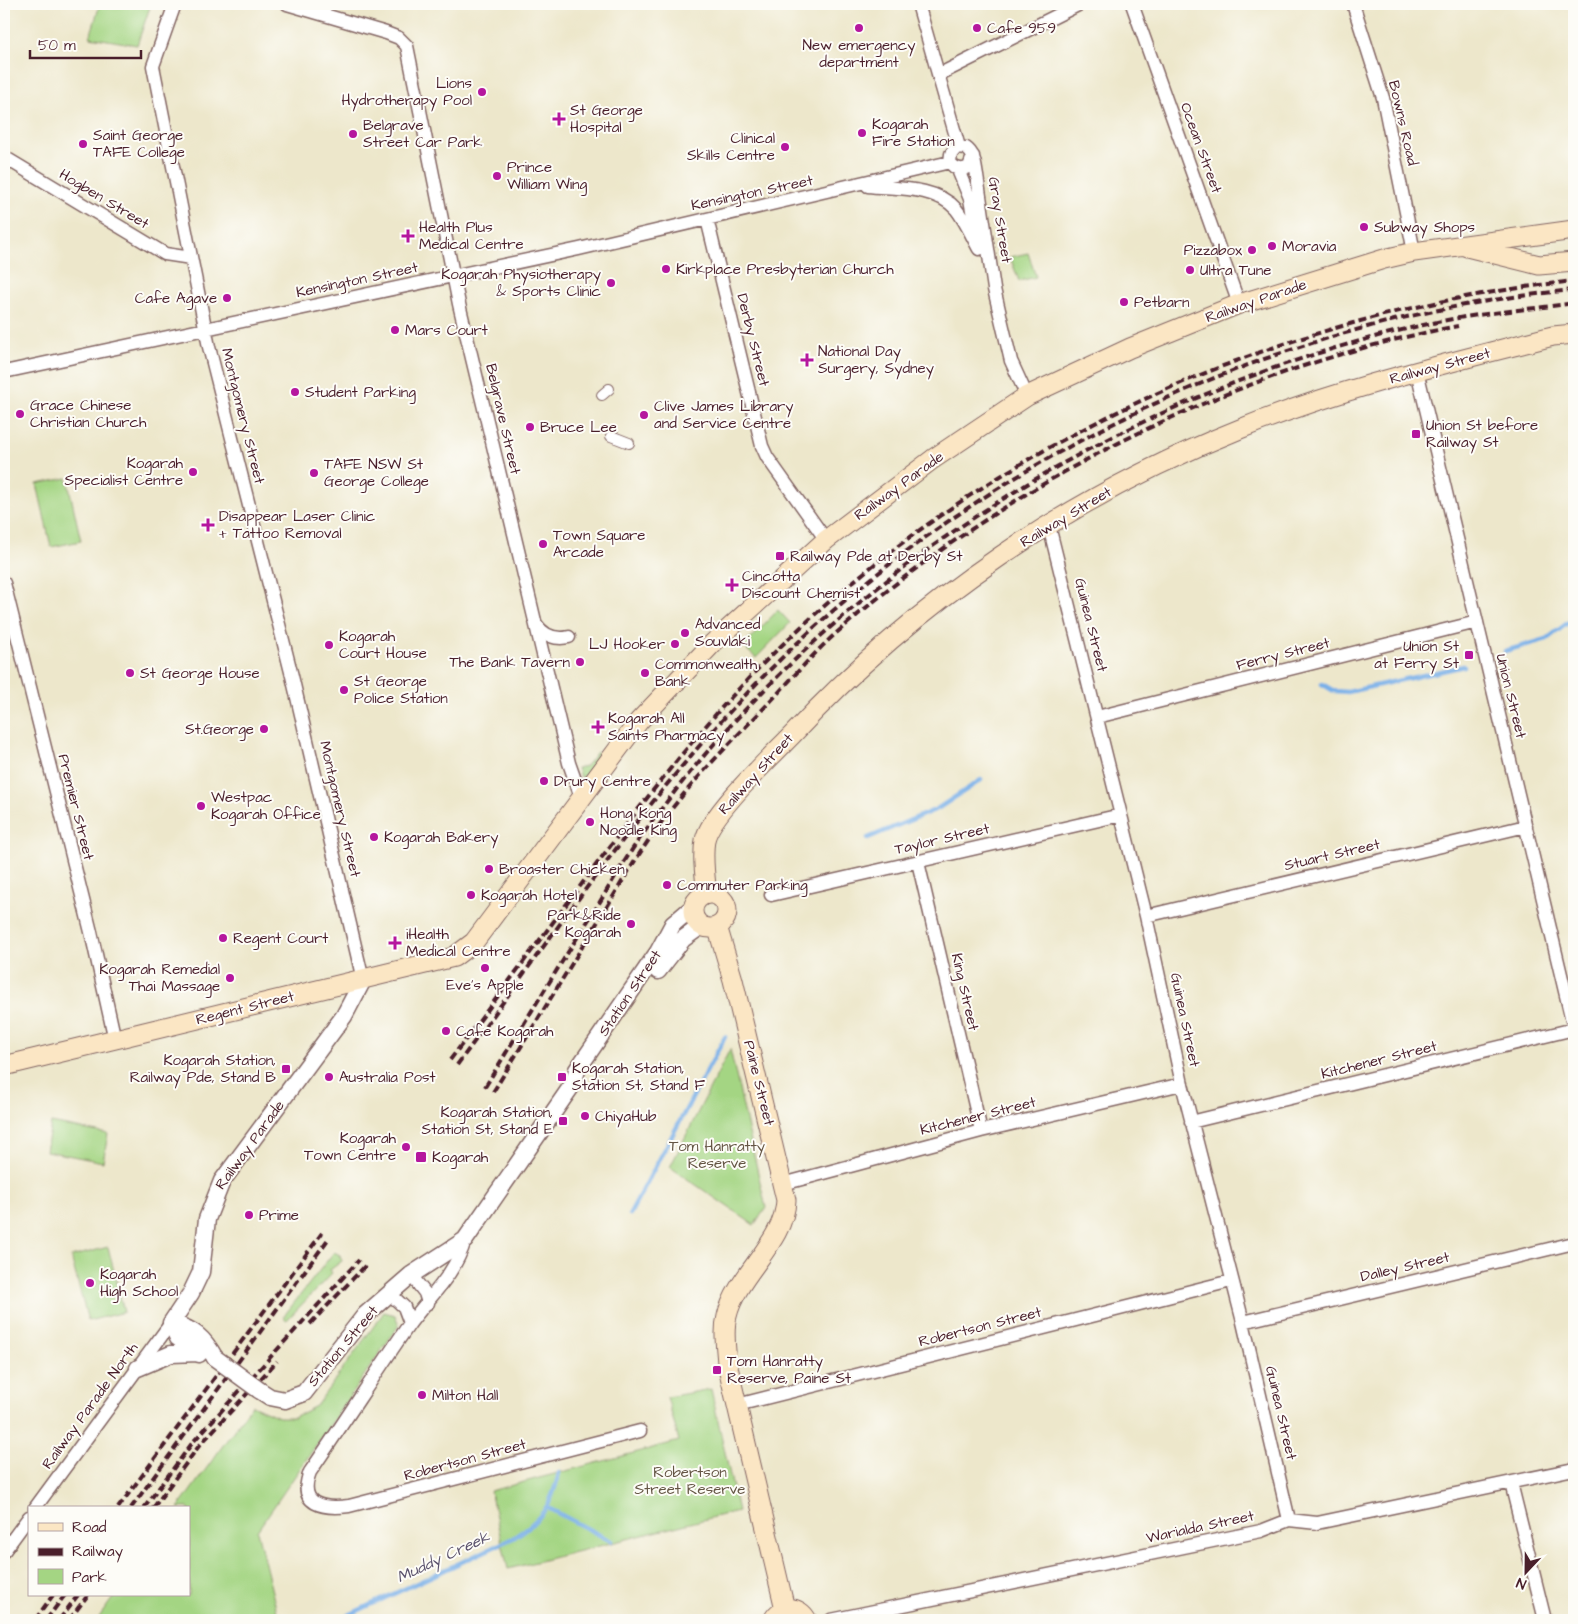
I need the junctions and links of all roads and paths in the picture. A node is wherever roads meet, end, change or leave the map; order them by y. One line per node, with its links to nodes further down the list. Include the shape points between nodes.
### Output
1 (175, 4): 19 (street, Montgomery Street, via 153,66)
2 (287, 4): 22 (street, Belgrave Street, via 386,33 408,46)
3 (918, 4): 7 (street)
4 (1080, 4): 7 (street)
5 (1132, 4): 24 (street, Ocean Street)
6 (1353, 4): 18 (street, Bowns Road, via 1383,98)
7 (938, 75): 8 (street)
8 (959, 147): 9 (street, via 968,149); 11 (street, via 952,152)
9 (973, 156): 11 (street, via 969,167); 23 (street, Gray Street)
10 (4, 158): 19 (street, Hogben Street, via 165,254)
11 (954, 166): 12 (street, Kensington Street); 17 (street, Gray Street, via 970,199)
12 (856, 185): 13 (street, Kensington Street); 17 (street, via 917,191 942,199 958,211)
13 (707, 219): 22 (street, Kensington Street); 33 (street, Derby Street, via 762,446)
14 (1574, 230): 15 (main road, Railway Parade)
15 (1526, 235): 16 (main road, Railway Parade); 21 (main road, via 1529,256)
16 (1461, 246): 18 (main road, Railway Parade); 21 (main road, Railway Parade, via 1529,264)
17 (979, 249): 23 (street, Gray Street)
18 (1414, 252): 24 (main road, Railway Parade)
19 (191, 258): 25 (street, Montgomery Street)
20 (1574, 262): 21 (main road, Railway Parade)
21 (1552, 264)
22 (455, 276): 25 (street, Kensington Street); 35 (street, Belgrave Street)
23 (994, 289): 29 (street, Gray Street, via 1011,361)
24 (1239, 304): 29 (main road, Railway Parade, via 1130,348)
25 (204, 328): 28 (street, Kensington Street); 49 (street, Montgomery Street, via 292,676)
26 (1574, 334): 27 (main road, Railway Street, via 1553,336)
27 (1417, 371): 32 (main road, Railway Street, via 1242,428 1137,476); 36 (street, Union Street)
28 (4, 372)
29 (1028, 396): 33 (main road, Railway Parade, via 933,460)
30 (611, 436): 31 (street)
31 (629, 443)
32 (1049, 526): 38 (street, Guinea Street); 43 (main road, Railway Street, via 974,575 889,641 800,726 710,826 704,848)
33 (826, 540): 39 (main road, Railway Parade, via 713,644 660,698)
34 (4, 583): 51 (street, Premier Street)
35 (535, 622): 37 (street, via 552,637); 39 (street, Belgrave Street, via 569,763)
36 (1477, 622): 38 (street, Ferry Street); 41 (street, Union Street)
37 (569, 637)
38 (1098, 717): 40 (street, Guinea Street)
39 (581, 797): 48 (main road, Railway Parade)
40 (1121, 815): 42 (street, Taylor Street); 46 (street, Guinea Street)
41 (1526, 826): 46 (street, Stuart Street); 50 (street, Union Street)
42 (918, 862): 44 (street, Taylor Street); 56 (street, King Street)
43 (707, 894): 45 (main road, via 698,898); 47 (main road, via 718,896 726,905 725,919)
44 (771, 895)
45 (693, 907): 47 (main road, via 694,917); 53 (street, Station Street, via 673,924 658,952 577,1070)
46 (1146, 916): 54 (street, Guinea Street)
47 (709, 926): 53 (street, Station Street, via 683,939 586,1075); 57 (main road, Paine Street, via 733,980)
48 (479, 935): 49 (main road, Regent Street, via 468,948 447,960)
49 (363, 980): 51 (main road, Regent Street); 65 (street, Railway Parade, via 344,1016 222,1181 207,1219 201,1272)
50 (1574, 1029): 55 (street, Kitchener Street)
51 (115, 1040): 52 (main road, Regent Street)
52 (4, 1066)
53 (573, 1084): 58 (street, Station Street)
54 (1182, 1084): 55 (street, Guinea Street); 56 (street, Kitchener Street)
55 (1191, 1122): 61 (street, Guinea Street)
56 (981, 1130): 57 (street, Kitchener Street)
57 (783, 1184): 70 (main road, Paine Street, via 786,1200 783,1217 740,1284 726,1317 727,1363)
58 (465, 1240): 60 (street, Station Street); 63 (street, Station Street, via 460,1257)
59 (1574, 1243): 64 (street, Dalley Street)
60 (412, 1275): 62 (street, Station Street); 63 (street, via 426,1292)
61 (1231, 1281): 64 (street, Guinea Street); 70 (street, Robertson Street)
62 (389, 1294): 66 (street, via 404,1307); 68 (street, Station Street, bridge, via 366,1315 304,1393 285,1400 270,1397)
63 (428, 1303): 66 (street, Station Street)
64 (1243, 1322): 77 (street, Guinea Street)
65 (171, 1323): 67 (street, Station Street, via 178,1338); 68 (street, Station Street, via 188,1327 206,1342); 69 (street, Railway Parade North)
66 (410, 1324): 74 (street, Station Street, via 310,1472)
67 (198, 1353): 68 (street, Station Street); 69 (street, via 171,1354)
68 (215, 1358)
69 (138, 1368): 75 (street, Railway Parade North)
70 (737, 1405): 79 (main road, Paine Street)
71 (640, 1431): 74 (street, Robertson Street, via 349,1506 329,1508 318,1505)
72 (1574, 1469): 73 (street)
73 (1511, 1483): 77 (street, via 1317,1523); 82 (street)
74 (306, 1488)
75 (36, 1506)
76 (28, 1518): 78 (street)
77 (1289, 1520): 81 (street, Warialda Street, via 1262,1532)
78 (4, 1550)
79 (779, 1614): 80 (main road, via 798,1610)
80 (807, 1620)
81 (832, 1620)
82 (1545, 1620)

